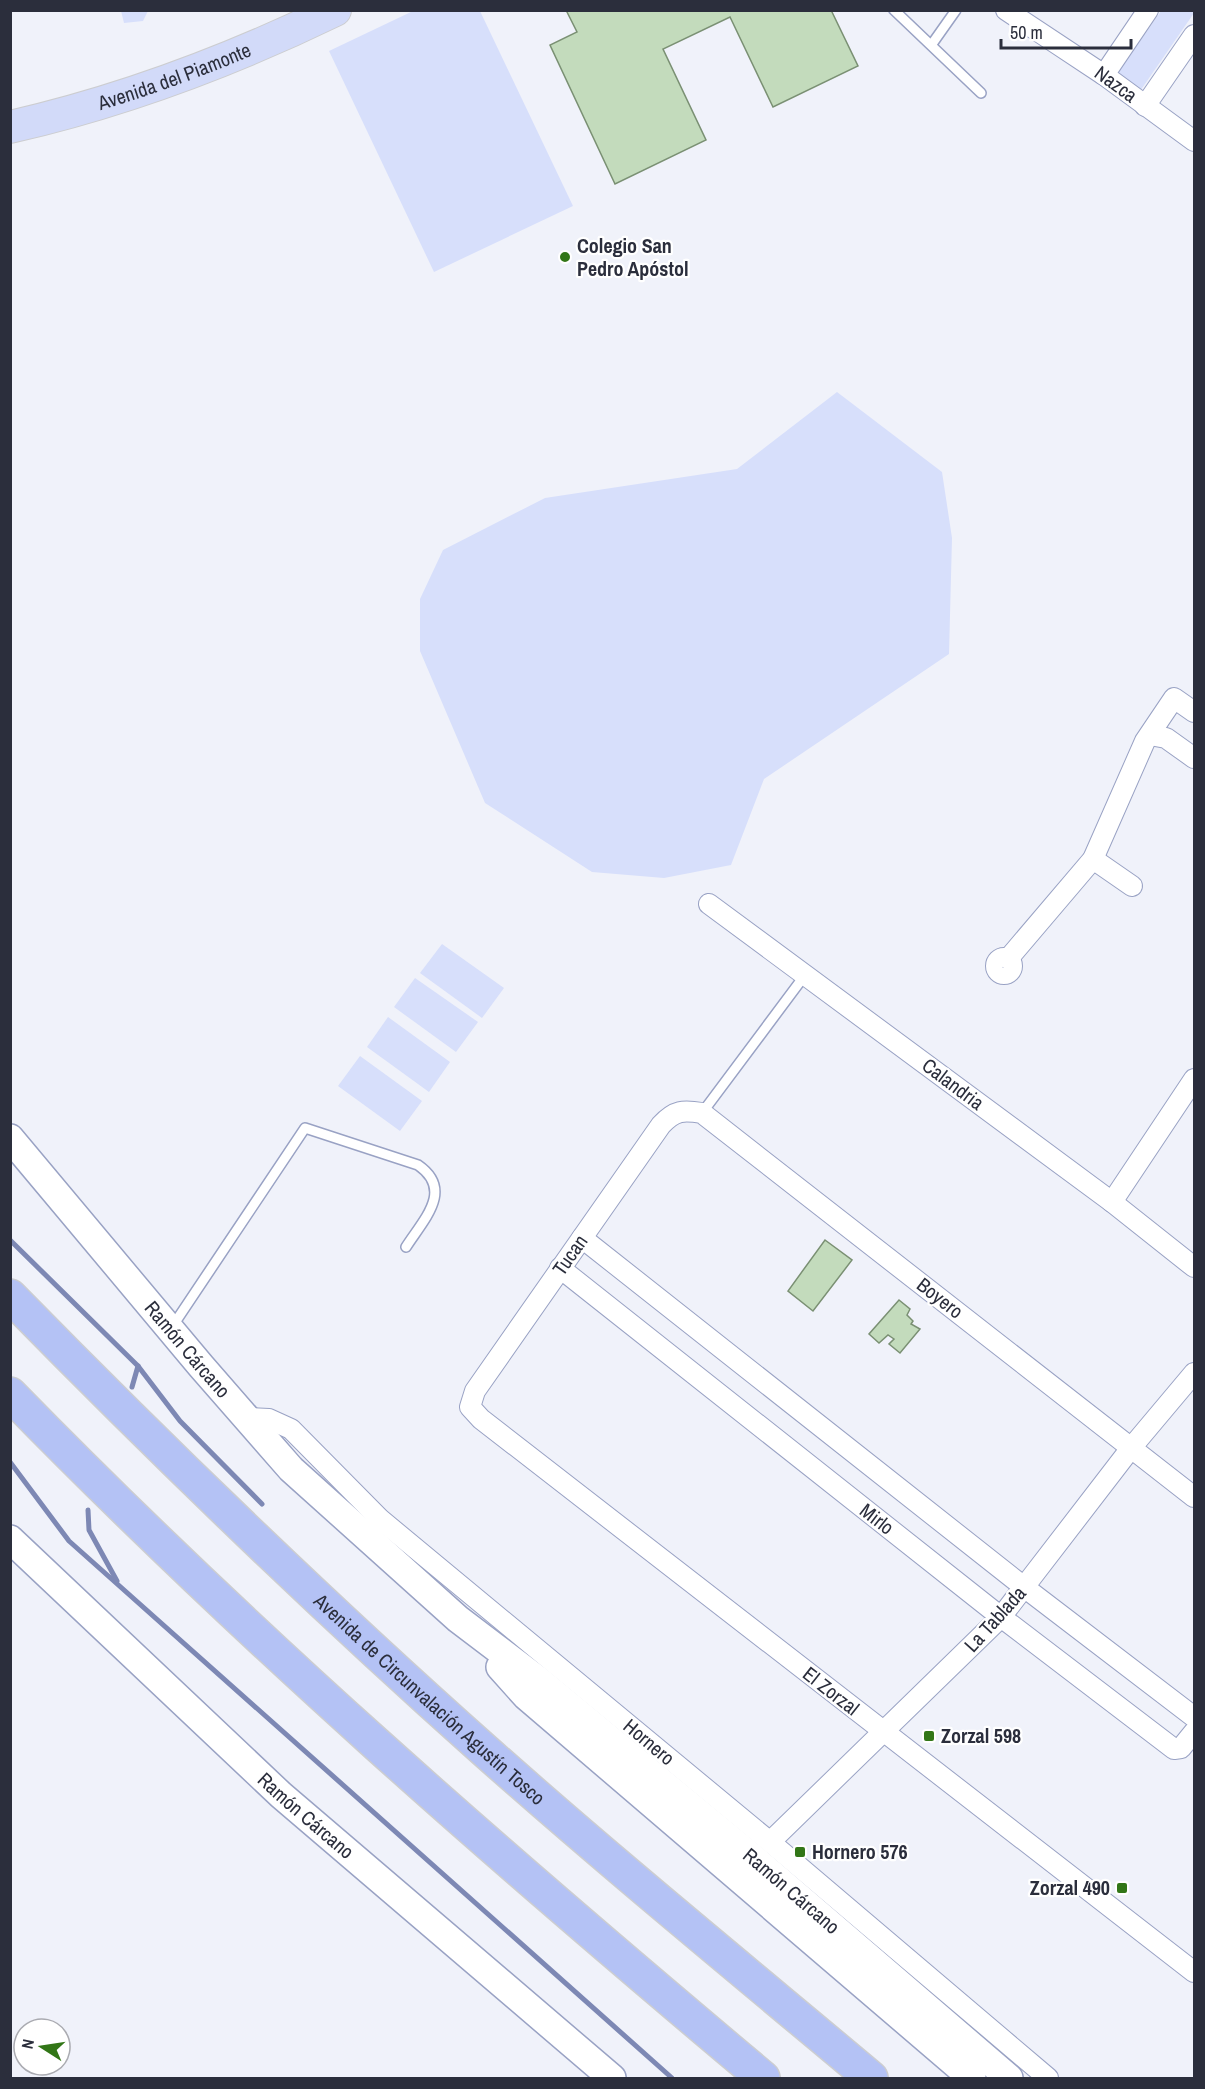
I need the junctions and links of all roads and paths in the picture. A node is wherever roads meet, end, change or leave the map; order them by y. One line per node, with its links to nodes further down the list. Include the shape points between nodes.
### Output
1 (297, 10): 12 (main road, Avenida del Piamonte, via 165,69 73,98)
2 (334, 10): 13 (main road, Avenida del Piamonte, via 210,67 111,101)
3 (894, 10): 8 (lane)
4 (956, 10): 8 (lane)
5 (1006, 10): 9 (street, Nazca)
6 (1148, 10): 9 (street)
7 (1194, 35): 11 (street)
8 (932, 44): 10 (lane)
9 (1104, 75): 11 (street, Nazca)
10 (981, 93)
11 (1146, 106): 14 (street, Nazca)
12 (10, 111)
13 (10, 128)
14 (1194, 141)
15 (1194, 712): 16 (street, via 1174,699)
16 (1150, 735): 17 (street, via 1166,738); 18 (street)
17 (1194, 758)
18 (1093, 859): 19 (street); 21 (street)
19 (1132, 886)
20 (709, 904): 22 (street, Calandria)
21 (1008, 959)
22 (805, 975): 24 (lane); 26 (street, Calandria)
23 (1194, 1079): 26 (street)
24 (702, 1113): 27 (street, Tucan, via 680,1110 661,1125); 37 (street, Boyero)
25 (10, 1138): 32 (main road, Ramón Cárcano)
26 (1112, 1202): 29 (street, Calandria)
27 (582, 1238): 30 (street, Tucan); 40 (street, Mirlo)
28 (406, 1247): 32 (lane, via 437,1189 432,1175 418,1165 305,1128)
29 (1194, 1267)
30 (560, 1268): 35 (street, Tucan, via 475,1391); 41 (street, Mirlo)
31 (10, 1296): 50 (highway, Avenida de Circunvalación Agustín Tosco, via 190,1476 352,1630 494,1759)
32 (171, 1329): 36 (main road, Ramón Cárcano)
33 (1194, 1374): 37 (street, La Tablada)
34 (10, 1394): 49 (highway, via 214,1595 453,1814)
35 (470, 1407): 44 (street, El Zorzal)
36 (246, 1418): 42 (main road, Ramón Cárcano, via 291,1468); 46 (street, Hornero, via 269,1419 291,1429 380,1519)
37 (1131, 1448): 38 (street, Boyero); 40 (street, La Tablada)
38 (1194, 1497)
39 (10, 1539): 48 (main road, Ramón Cárcano, via 281,1795)
40 (1024, 1587): 41 (street, La Tablada); 43 (street, Mirlo)
41 (1001, 1617): 44 (street, La Tablada); 45 (street, Mirlo, via 1174,1749 1181,1748)
42 (458, 1619): 51 (main road, Ramón Cárcano, via 526,1695); 52 (main road, Ramón Cárcano, via 537,1679 752,1857)
43 (1194, 1717)
44 (883, 1731): 46 (street, La Tablada); 47 (street, El Zorzal)
45 (1194, 1732)
46 (770, 1842): 53 (street, Hornero)
47 (1194, 1972)
48 (612, 2079)
49 (763, 2079)
50 (871, 2079)
51 (972, 2079)
52 (1009, 2079)
53 (1048, 2079)

